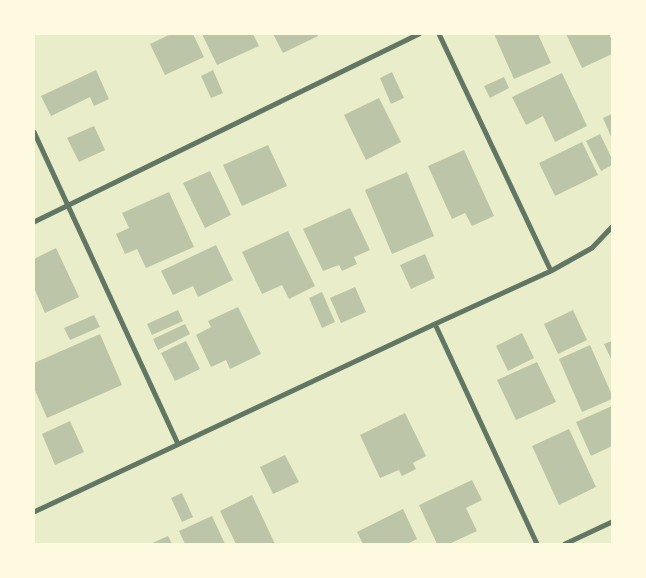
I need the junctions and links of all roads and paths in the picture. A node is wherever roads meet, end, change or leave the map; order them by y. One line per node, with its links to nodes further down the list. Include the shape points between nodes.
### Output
1 (419, 34): 4 (street)
2 (439, 34): 7 (street)
3 (34, 132): 4 (street)
4 (68, 206): 5 (street); 9 (street)
5 (34, 222)
6 (612, 227): 7 (street, via 592,248)
7 (552, 271): 8 (street)
8 (435, 324): 9 (street); 12 (street)
9 (178, 444): 10 (street)
10 (34, 512)
11 (612, 522): 13 (street)
12 (537, 544)
13 (564, 544)

